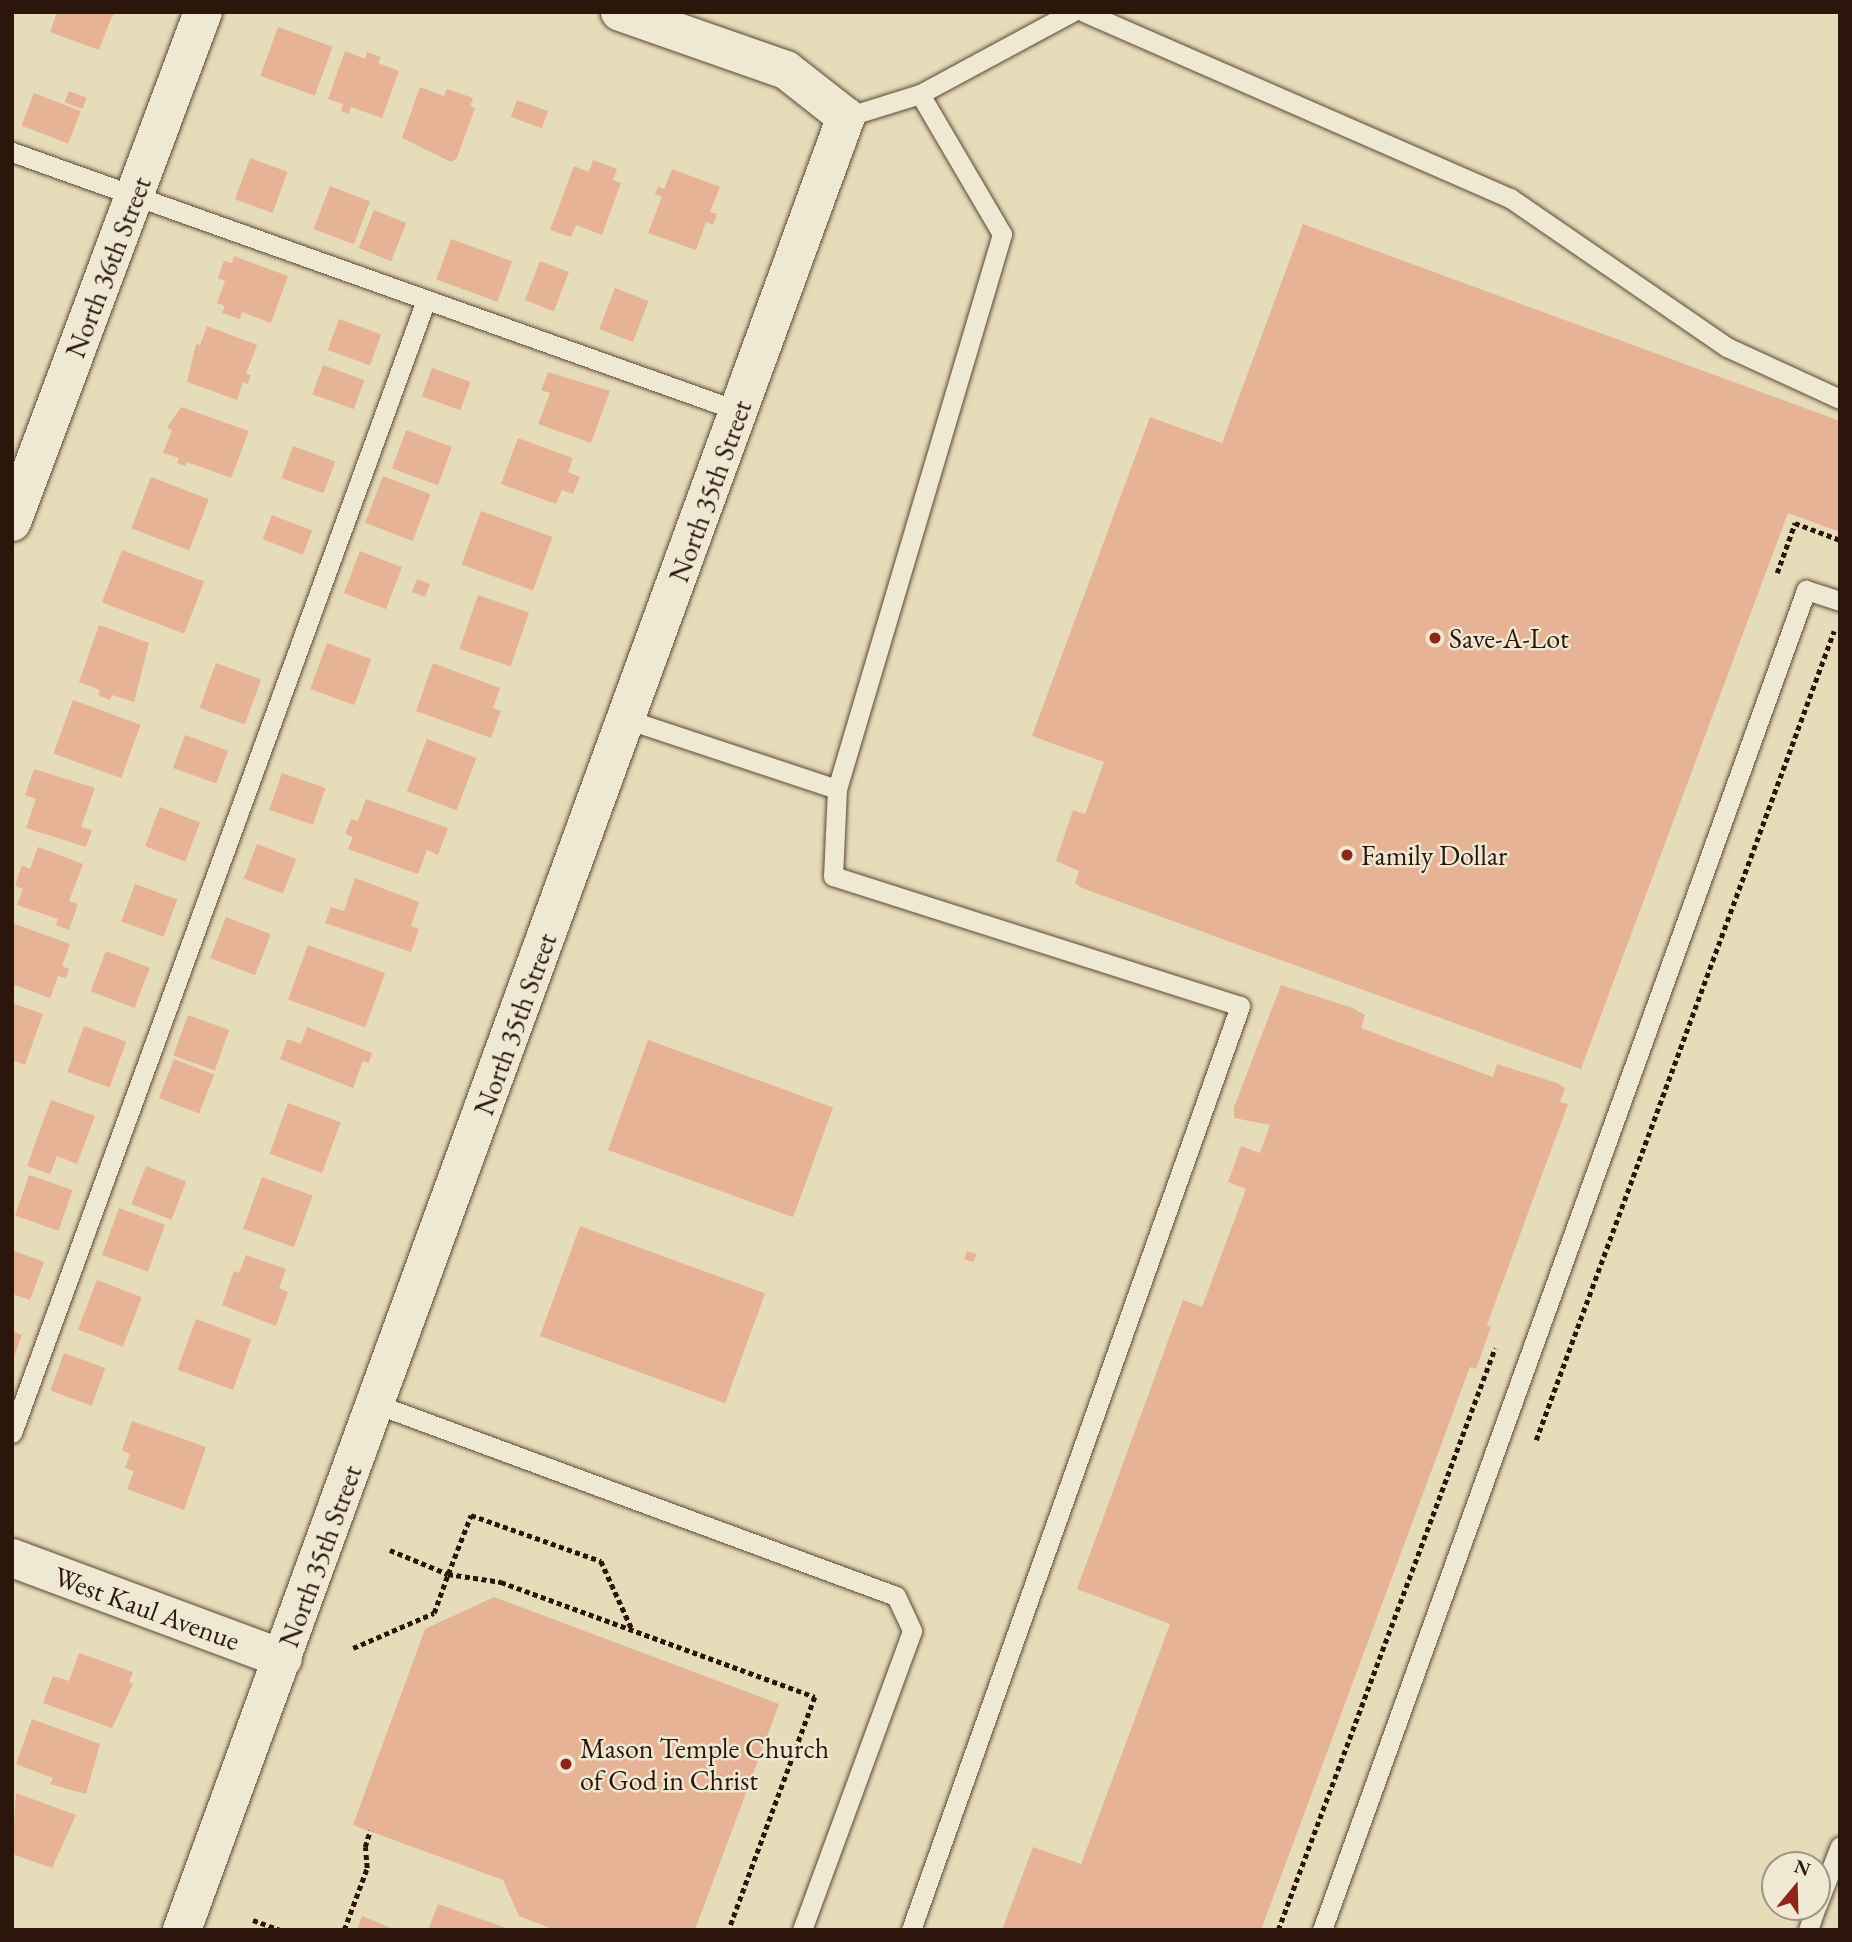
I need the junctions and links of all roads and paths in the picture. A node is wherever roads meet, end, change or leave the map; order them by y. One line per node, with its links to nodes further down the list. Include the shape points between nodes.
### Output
1 (203, 12): 8 (street, North 36th Street)
2 (620, 12): 6 (street, via 786,70)
3 (1072, 12): 5 (lane)
4 (1084, 12): 10 (lane, via 1510,198 1727,347)
5 (920, 94): 6 (lane); 18 (lane, via 1002,234)
6 (846, 117): 11 (street, North 35th Street)
7 (12, 152): 8 (lane)
8 (134, 196): 9 (lane); 12 (street, North 36th Street)
9 (426, 300): 11 (lane); 21 (lane)
10 (1840, 399)
11 (739, 411): 17 (street, North 35th Street)
12 (12, 522)
13 (1840, 540): 14 (path, via 1795,523)
14 (1772, 587)
15 (1840, 601): 40 (lane, via 1807,590)
16 (1835, 626): 22 (path)
17 (626, 719): 18 (lane); 20 (street, North 35th Street)
18 (837, 789): 38 (lane, via 833,876 1240,1006)
19 (1500, 1335): 39 (path)
20 (376, 1404): 28 (street, North 35th Street); 37 (lane, via 896,1596 912,1631)
21 (12, 1433)
22 (1532, 1451)
23 (390, 1550): 25 (path)
24 (12, 1558): 28 (street, West Kaul Avenue)
25 (448, 1574): 26 (path, via 500,1582); 26 (path, via 471,1515 601,1561); 27 (path, via 434,1613)
26 (632, 1630): 36 (path, via 815,1697)
27 (353, 1648)
28 (283, 1658): 33 (street, North 35th Street)
29 (370, 1831): 35 (path, via 365,1847 367,1868)
30 (1840, 1846): 31 (lane)
31 (1831, 1869)
32 (253, 1920): 34 (path)
33 (183, 1930)
34 (281, 1930)
35 (344, 1930)
36 (729, 1930)
37 (802, 1930)
38 (911, 1930)
39 (1278, 1930)
40 (1322, 1930)

